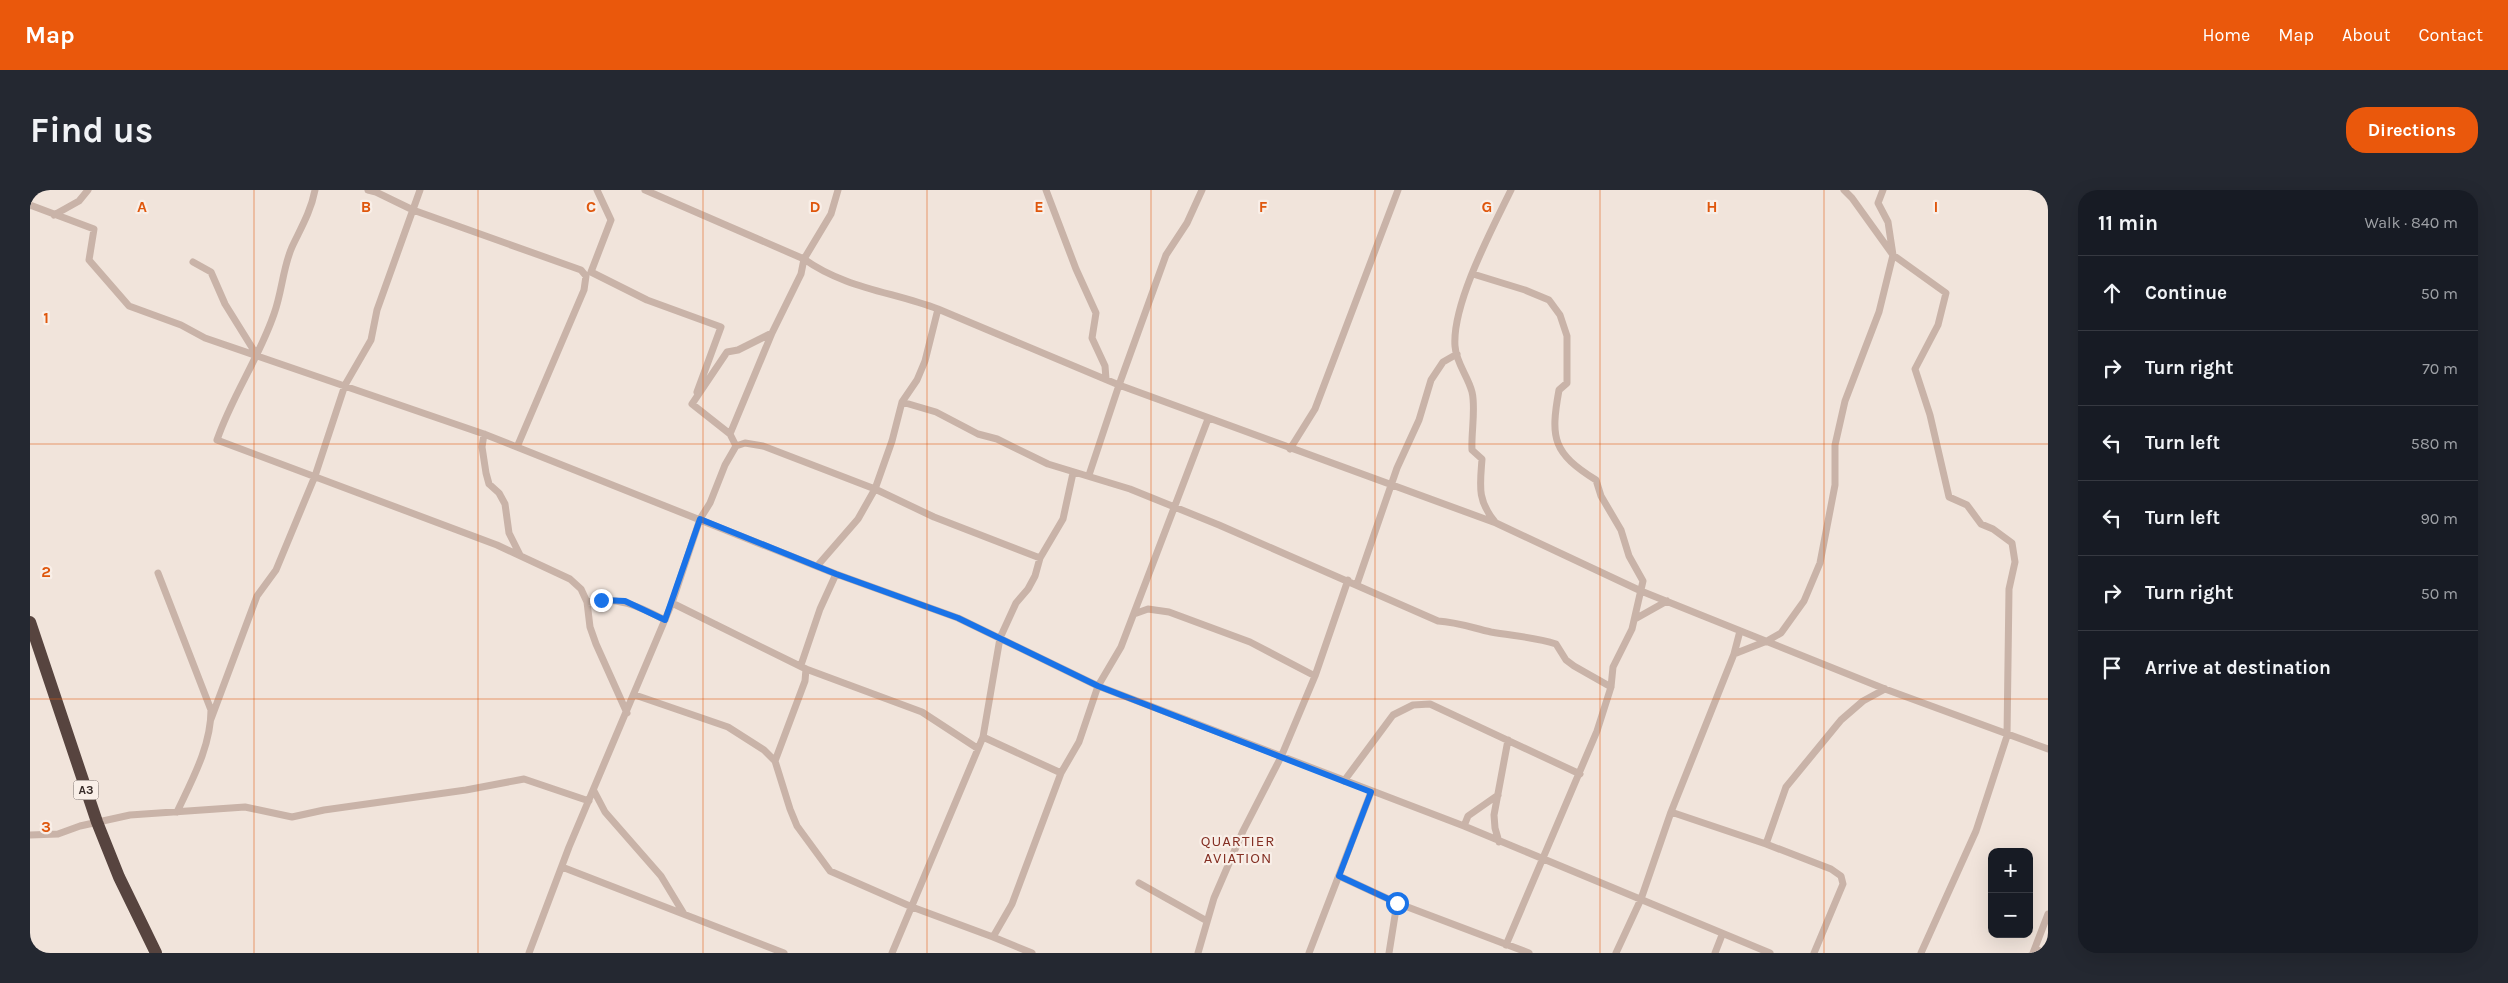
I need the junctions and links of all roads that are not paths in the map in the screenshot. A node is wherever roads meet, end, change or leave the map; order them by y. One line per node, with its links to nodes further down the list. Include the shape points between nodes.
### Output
1 (88, 190): 16 (street, via 79,201)
2 (316, 190): 23 (street, via 292,248 274,315)
3 (368, 190): 15 (street)
4 (420, 190): 15 (street)
5 (597, 190): 29 (street, via 611,220 591,272 646,300 721,327)
6 (645, 190): 18 (street)
7 (838, 190): 18 (street, via 831,214)
8 (1046, 190): 25 (street, via 1096,312 1092,338)
9 (1202, 190): 27 (street, via 1187,223 1166,255)
10 (1398, 190): 35 (street, via 1315,409)
11 (1511, 190): 20 (street)
12 (1844, 190): 17 (street)
13 (1882, 190): 17 (street, via 1878,203 1888,222)
14 (30, 205): 16 (street)
15 (413, 210): 26 (street, via 377,310 371,340); 34 (street, via 581,270 586,276 584,290)
16 (54, 215): 23 (street, via 94,229 89,260 129,306 181,325 205,338)
17 (1893, 255): 61 (street, via 1879,312 1846,401 1835,445 1835,485 1820,563 1804,600 1781,633); 71 (street, via 1946,293 1938,325 1916,368 1949,497 1967,505 1981,524 2012,543 2015,562 2010,589)
18 (804, 259): 21 (street, via 821,272 849,283); 22 (street, via 801,274)
19 (193, 262): 23 (street, via 211,272 225,304)
20 (1473, 274): 24 (street, via 1456,326); 51 (street, via 1548,300 1560,315 1566,336 1567,383 1559,390 1555,410 1557,442 1574,466 1596,480 1600,496 1621,530 1628,556 1642,576)
21 (938, 310): 25 (street); 28 (street, via 925,360 917,380)
22 (772, 333): 29 (street, via 727,352); 32 (street)
23 (256, 354): 26 (street); 38 (street, via 237,397 228,408 217,440)
24 (1457, 354): 39 (street, via 1443,362 1431,380); 43 (street, via 1472,393 1472,450 1482,459 1480,490 1484,508)
25 (1106, 379): 27 (street)
26 (345, 385): 31 (street); 38 (street)
27 (1119, 385): 30 (street); 37 (street)
28 (902, 402): 36 (street, via 936,412 978,434 998,439); 40 (street)
29 (692, 404): 32 (street)
30 (1208, 419): 35 (street); 41 (street)
31 (484, 434): 34 (street); 44 (street, via 482,447 489,484 499,493 504,504 509,533)
32 (730, 434): 33 (street)
33 (736, 446): 40 (street, via 745,443 764,446); 42 (street)
34 (517, 447): 42 (street)
35 (1290, 449): 39 (street)
36 (1073, 473): 37 (street); 45 (street, via 1063,519)
37 (1089, 475): 41 (street)
38 (314, 476): 44 (street); 70 (street, via 276,570 257,596)
39 (1392, 485): 43 (street); 50 (street)
40 (875, 488): 45 (street, via 934,517); 46 (street, via 858,519)
41 (1173, 507): 49 (street); 55 (street)
42 (700, 519): 46 (street); 54 (street)
43 (1496, 523): 51 (street)
44 (520, 556): 53 (street, via 570,579 581,589)
45 (1040, 558): 60 (street, via 1035,576 1016,603)
46 (818, 565): 48 (street)
47 (158, 573): 70 (street, via 210,703)
48 (836, 574): 60 (street, via 958,618); 63 (street, via 820,609)
49 (1348, 580): 50 (street); 64 (street)
50 (1357, 584): 66 (street, via 1438,621 1540,638 1556,644 1566,660)
51 (1641, 591): 52 (street); 56 (street)
52 (1667, 601): 56 (street); 59 (street)
53 (587, 602): 57 (street, via 625,601); 69 (street, via 596,644)
54 (672, 603): 57 (street); 63 (street)
55 (1134, 614): 64 (street, via 1148,609 1169,612 1250,642); 65 (street, via 1121,647)
56 (1635, 619): 66 (street, via 1613,667)
57 (665, 620): 68 (street)
58 (30, 622): 87 (highway, A3)
59 (1740, 631): 61 (street); 62 (street)
60 (1000, 638): 65 (street); 72 (street)
61 (1767, 641): 62 (street); 67 (street)
62 (1734, 654): 86 (street)
63 (804, 667): 74 (street, via 922,712); 77 (street, via 805,681)
64 (1315, 676): 76 (street)
65 (1098, 686): 76 (street); 78 (street, via 1079,742)
66 (1611, 686): 79 (street)
67 (1885, 689): 71 (street); 91 (street, via 1863,701 1841,720 1786,787)
68 (635, 695): 69 (street); 77 (street, via 732,729 758,745)
69 (627, 713): 81 (street)
70 (211, 719): 85 (street, via 203,751)
71 (2007, 736): 75 (street); 119 (street, via 1976,831)
72 (983, 737): 74 (street); 78 (street)
73 (1508, 740): 79 (street); 80 (street, via 1437,706 1413,705 1393,714); 83 (street)
74 (977, 748): 98 (street)
75 (2048, 749)
76 (1281, 757): 80 (street); 101 (street, via 1236,847)
77 (775, 761): 98 (street, via 798,826 830,871)
78 (1060, 774): 103 (street, via 1012,904)
79 (1580, 774): 92 (street)
80 (1344, 781): 82 (street)
81 (594, 791): 84 (street); 99 (street, via 605,812 661,876)
82 (1371, 792): 88 (street); 94 (street)
83 (1498, 795): 88 (street, via 1468,816); 90 (street, via 1494,828)
84 (589, 802): 85 (street, via 524,779 292,817 245,807); 93 (street)
85 (177, 812): 87 (street, via 130,815)
86 (1671, 812): 91 (street); 96 (street)
87 (97, 822): 89 (street, via 58,834); 106 (highway, A3, via 119,878)
88 (1464, 826): 90 (street)
89 (30, 835)
90 (1499, 842): 92 (street)
91 (1766, 844): 118 (street, via 1842,876 1843,884)
92 (1544, 859): 96 (street); 104 (street)
93 (562, 867): 99 (street); 107 (street)
94 (1339, 876): 97 (street); 112 (street)
95 (1139, 883): 101 (street)
96 (1641, 899): 102 (street); 115 (street)
97 (1397, 903): 104 (street); 113 (street)
98 (912, 907): 103 (street); 109 (street)
99 (684, 914): 108 (street)
100 (2048, 914): 105 (street)
101 (1207, 921): 111 (street)
102 (1722, 935): 116 (street); 117 (street)
103 (993, 937): 110 (street)
104 (1506, 945): 114 (street)
105 (2034, 951): 120 (street)
106 (156, 953)
107 (529, 953)
108 (784, 953)
109 (892, 953)
110 (1032, 953)
111 (1198, 953)
112 (1309, 953)
113 (1388, 953)
114 (1528, 953)
115 (1616, 953)
116 (1715, 953)
117 (1770, 953)
118 (1814, 953)
119 (1921, 953)
120 (2045, 953)

